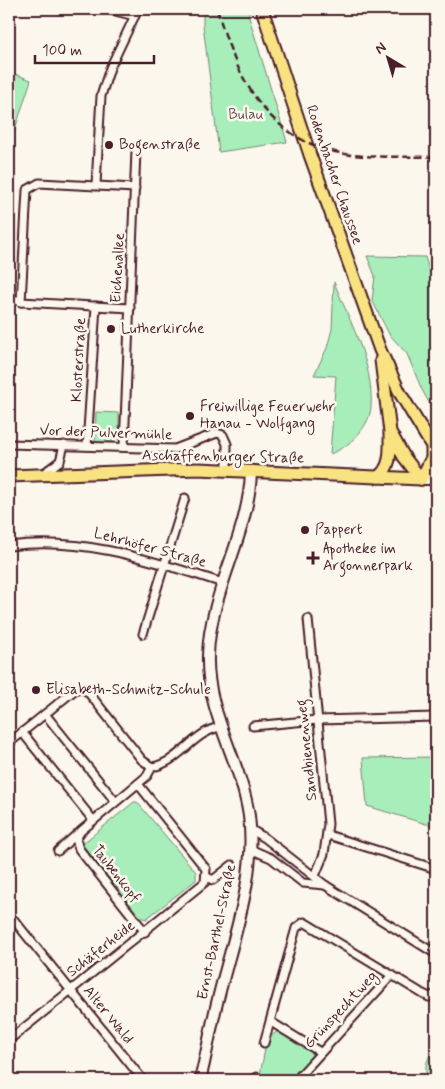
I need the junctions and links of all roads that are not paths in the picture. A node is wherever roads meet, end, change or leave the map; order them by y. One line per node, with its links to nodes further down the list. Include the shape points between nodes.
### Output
1 (107, 9): 3 (street)
2 (262, 9): 11 (main road, Rodenbacher Chaussee)
3 (137, 12): 5 (street, via 110,68 101,96)
4 (136, 151): 6 (street, Eichenallee)
5 (96, 185): 6 (street); 8 (street, via 38,183 26,193)
6 (135, 188): 10 (street, Eichenallee)
7 (9, 297): 8 (street)
8 (21, 302): 9 (street)
9 (96, 306): 10 (street); 17 (street, Klosterstraße)
10 (130, 308): 18 (street, Eichenallee)
11 (380, 350): 12 (main road); 13 (main road, via 400,392)
12 (390, 432): 23 (main road, via 389,460); 24 (main road)
13 (426, 434): 15 (street); 24 (main road, via 433,452)
14 (9, 444): 16 (street, Vor der Pulvermühle)
15 (436, 444)
16 (64, 445): 17 (street, Vor der Pulvermühle); 21 (street, via 60,461)
17 (87, 446): 18 (street, Vor der Pulvermühle)
18 (124, 447): 19 (street, Vor der Pulvermühle, via 175,449 218,433 227,442)
19 (227, 470): 20 (main road, Aschaffenburger Straße); 21 (main road, Aschaffenburger Straße)
20 (251, 472): 23 (main road, Aschaffenburger Straße); 29 (street, Ernst-Barthel-Straße, via 248,506)
21 (42, 474): 22 (main road, Aschaffenburger Straße)
22 (9, 476)
23 (378, 477): 24 (main road, Aschaffenburger Straße)
24 (421, 479): 25 (street, Aschaffenburger Straße)
25 (436, 479)
26 (185, 498): 28 (street)
27 (9, 546): 28 (street, Lehrhöfer Straße, via 57,542 83,545 119,551)
28 (165, 565): 29 (street, Lehrhöfer Straße); 31 (street)
29 (223, 583): 36 (street, Ernst-Barthel-Straße, via 208,655 210,683)
30 (308, 619): 34 (street, Sandbienenweg)
31 (143, 634)
32 (46, 714): 37 (street); 39 (street, via 76,689 83,688 142,760); 41 (street)
33 (436, 717): 34 (street)
34 (317, 720): 35 (street); 45 (street, Sandbienenweg)
35 (253, 726)
36 (220, 727): 39 (street, via 202,733 165,763); 43 (street, Ernst-Barthel-Straße, via 239,776)
37 (22, 732): 38 (street); 42 (street)
38 (9, 743)
39 (152, 767): 40 (street, Taubenkopf)
40 (138, 784): 41 (street, Taubenkopf); 51 (street, via 206,869)
41 (115, 801): 42 (street, Taubenkopf)
42 (93, 820): 44 (street, Taubenkopf)
43 (250, 829): 46 (street, Ernst-Barthel-Straße); 50 (street)
44 (81, 831): 47 (street, Taubenkopf); 54 (street, Taubenkopf, via 76,839 79,849)
45 (328, 835): 49 (street); 50 (street, Sandbienenweg)
46 (250, 849): 52 (street, via 271,858 304,883); 64 (street, Ernst-Barthel-Straße, via 235,934)
47 (58, 851)
48 (232, 865): 51 (street, Schäferheide, via 213,880)
49 (436, 869)
50 (315, 876): 52 (street)
51 (207, 877): 54 (street, Schäferheide, via 202,887)
52 (325, 885): 55 (street)
53 (14, 920): 57 (street, Alter Wald)
54 (144, 932): 57 (street, Schäferheide)
55 (436, 954)
56 (392, 975): 58 (street, Grünspechtweg, via 429,996); 59 (street, via 304,922 296,928); 62 (street, Grünspechtweg)
57 (71, 990): 60 (street, Schäferheide); 63 (street, Alter Wald)
58 (436, 994)
59 (271, 1022): 61 (street); 62 (street)
60 (9, 1040)
61 (264, 1043)
62 (320, 1052): 65 (street, Grünspechtweg)
63 (143, 1080)
64 (200, 1080)
65 (296, 1080)

